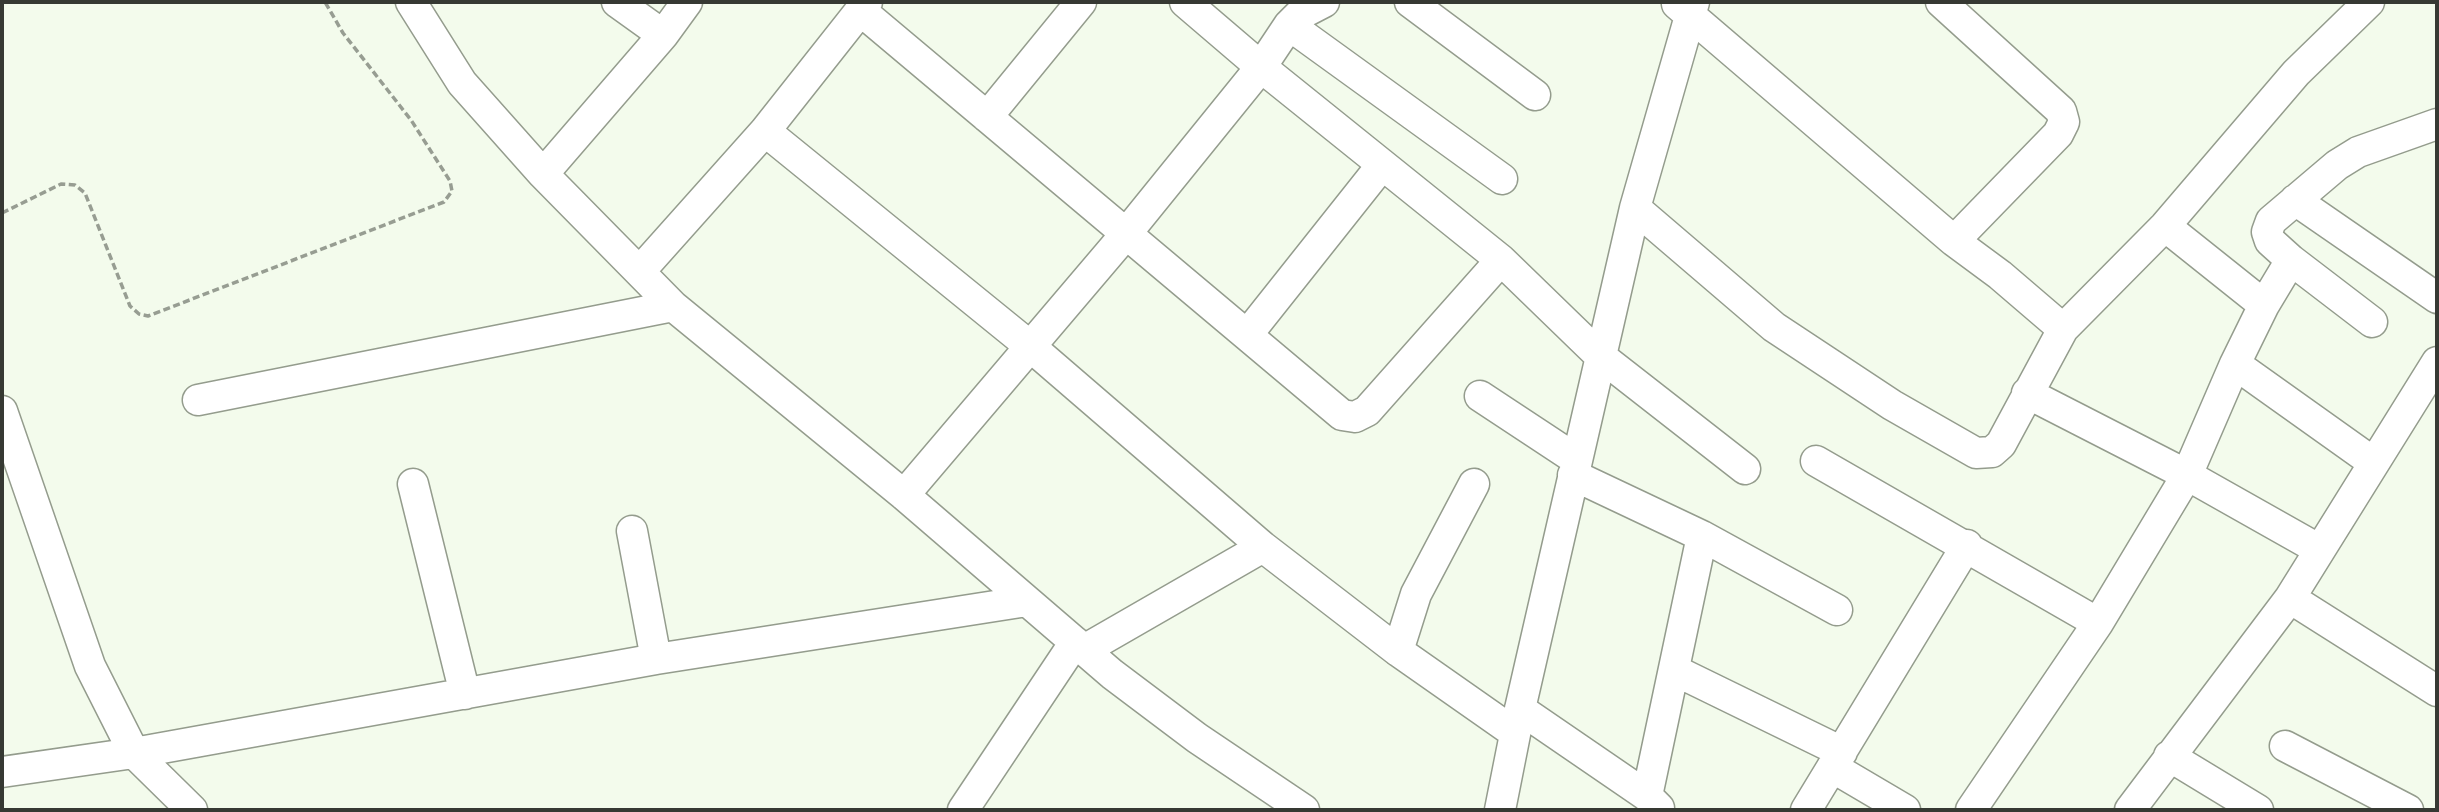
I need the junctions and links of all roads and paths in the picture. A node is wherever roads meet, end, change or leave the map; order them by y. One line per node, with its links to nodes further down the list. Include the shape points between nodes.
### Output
1 (325, 2): 24 (path, via 450,181 452,191 444,202 148,316 130,306 85,193 75,185 61,184)
2 (411, 2): 20 (street, via 462,83)
3 (617, 2): 13 (street)
4 (687, 2): 13 (street)
5 (1081, 2): 16 (street)
6 (1185, 2): 14 (street)
7 (1410, 2): 15 (street)
8 (1941, 2): 27 (street, via 2061,111 2064,122 2058,134)
9 (2369, 2): 25 (street, via 2296,73)
10 (864, 6): 16 (street); 18 (street)
11 (1686, 7): 23 (street); 27 (street)
12 (1306, 9): 14 (street); 21 (street)
13 (663, 35): 20 (street)
14 (1261, 67): 19 (street); 26 (street)
15 (1535, 95)
16 (987, 117): 26 (street)
17 (2437, 124): 22 (street, via 2358,152)
18 (765, 131): 30 (street); 37 (street)
19 (1382, 165): 28 (street); 36 (street)
20 (543, 174): 30 (street)
21 (1502, 179)
22 (2295, 200): 29 (street, via 2271,221 2267,232 2270,241); 31 (street)
23 (1635, 208): 38 (street); 41 (street, via 1774,327 1892,405 1976,453 1992,452 2001,444)
24 (2, 212)
25 (2165, 226): 32 (street); 35 (street)
26 (1125, 235): 36 (street); 37 (street)
27 (1954, 242): 35 (street)
28 (1502, 260): 36 (street, via 1367,411 1355,417 1329,407); 38 (street)
29 (2291, 260): 32 (street); 34 (street)
30 (639, 271): 33 (street)
31 (2437, 298)
32 (2264, 305): 40 (street)
33 (673, 306): 43 (street); 52 (street)
34 (2372, 322)
35 (2063, 329): 41 (street)
36 (1247, 335)
37 (1031, 347): 52 (street); 56 (street)
38 (1600, 355): 47 (street); 48 (street)
39 (2437, 362): 46 (street)
40 (2235, 364): 46 (street); 49 (street)
41 (2027, 393): 49 (street)
42 (1480, 396): 47 (street)
43 (198, 400)
44 (2, 411): 70 (street, via 90,666)
45 (1816, 461): 55 (street)
46 (2374, 463): 57 (street)
47 (1575, 467): 54 (street); 68 (street)
48 (1745, 469)
49 (2188, 475): 57 (street); 61 (street)
50 (413, 484): 67 (street)
51 (1474, 484): 63 (street, via 1416,594)
52 (904, 495): 59 (street)
53 (632, 531): 64 (street)
54 (1702, 536): 60 (street); 65 (street)
55 (1967, 545): 61 (street); 72 (street)
56 (1263, 547): 62 (street); 63 (street)
57 (2320, 550): 58 (street)
58 (2290, 598): 66 (street); 71 (street)
59 (1027, 601): 62 (street); 64 (street)
60 (1838, 610)
61 (2098, 623): 81 (street)
62 (1079, 646): 75 (street); 77 (street)
63 (1398, 651): 68 (street)
64 (656, 659): 67 (street)
65 (1674, 670): 72 (street); 74 (street)
66 (2437, 691)
67 (465, 694): 70 (street)
68 (1517, 721): 74 (street); 78 (street)
69 (2285, 746): 84 (street)
70 (134, 753): 73 (street); 76 (street)
71 (2169, 756): 82 (street); 83 (street)
72 (1837, 760): 79 (street); 80 (street)
73 (2, 772)
74 (1654, 803)
75 (1291, 807)
76 (192, 810)
77 (963, 810)
78 (1500, 810)
79 (1806, 810)
80 (1905, 810)
81 (1971, 810)
82 (2130, 810)
83 (2258, 810)
84 (2408, 810)

